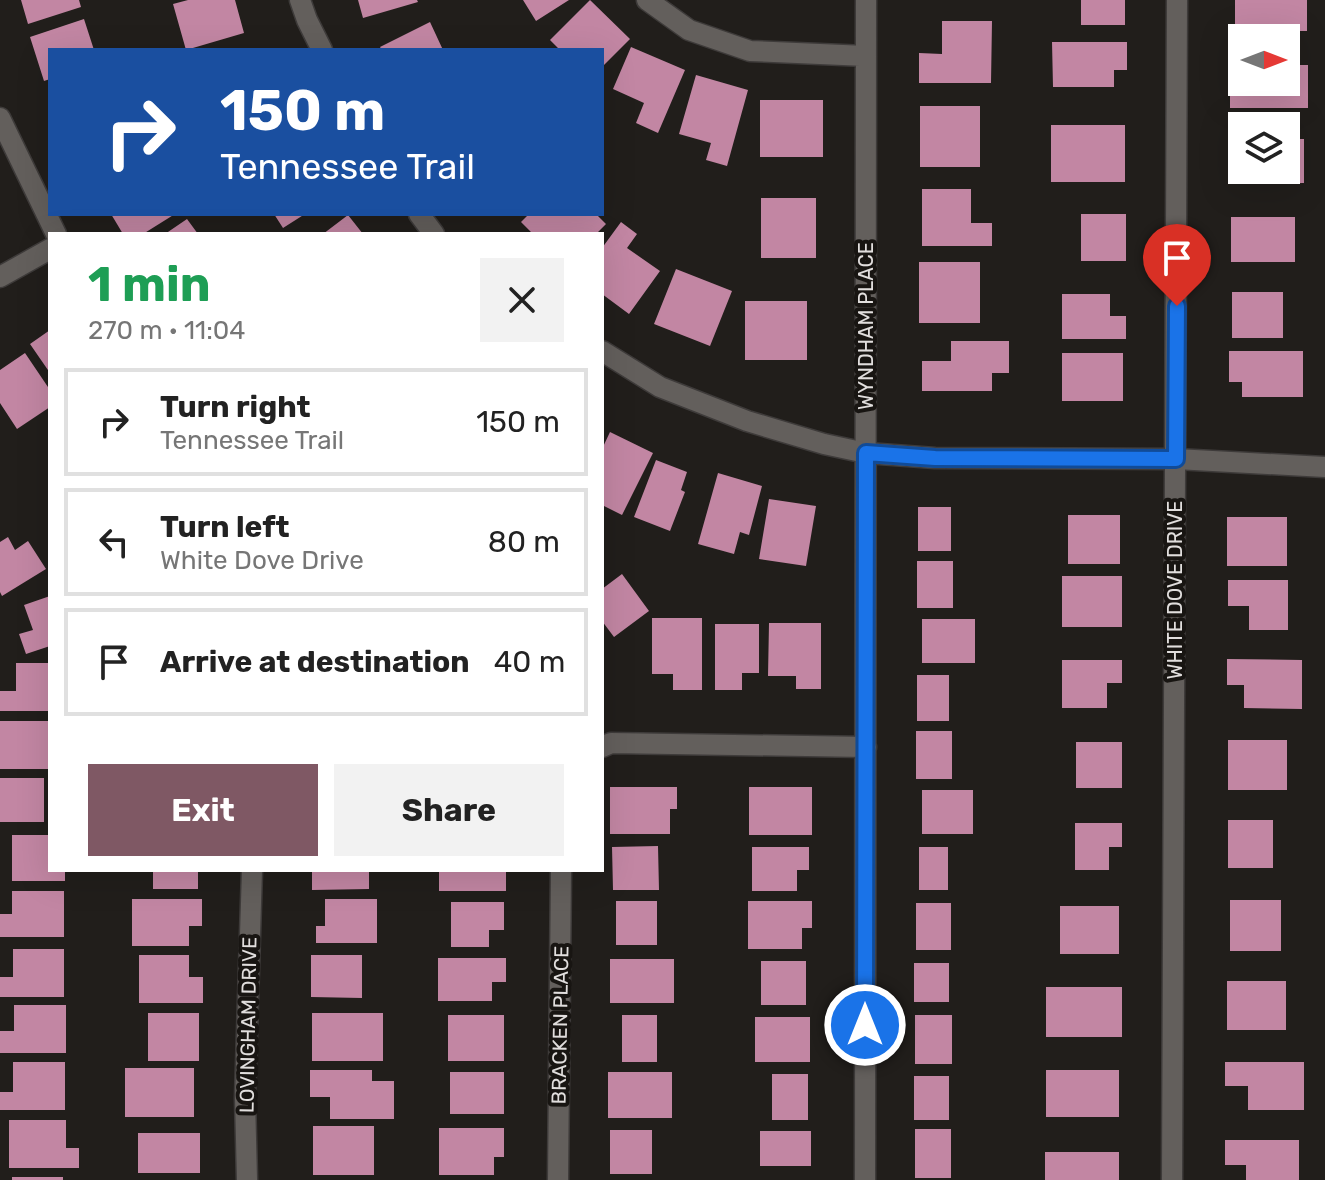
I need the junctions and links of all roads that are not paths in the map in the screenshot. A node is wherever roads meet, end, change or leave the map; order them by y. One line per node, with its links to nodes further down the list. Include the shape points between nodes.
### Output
1 (300, 0): 5 (street)
2 (647, 0): 6 (street, via 689,30 750,51)
3 (866, 0): 6 (street, WYNDHAM PLACE)
4 (1177, 0): 13 (street, WHITE DOVE DRIVE)
5 (321, 48)
6 (866, 56): 12 (street, WYNDHAM PLACE)
7 (0, 118): 8 (street)
8 (55, 232)
9 (48, 250): 10 (street)
10 (0, 277)
11 (604, 352): 12 (street, via 660,387 747,421)
12 (866, 453): 13 (street); 16 (street, WYNDHAM PLACE)
13 (1176, 459): 14 (street); 22 (street, WHITE DOVE DRIVE)
14 (1325, 467)
15 (604, 746): 16 (street)
16 (866, 747): 21 (street, WYNDHAM PLACE)
17 (252, 872): 19 (street, LOVINGHAM DRIVE)
18 (561, 872): 20 (street, BRACKEN PLACE)
19 (247, 1180)
20 (558, 1180)
21 (865, 1180)
22 (1172, 1180)

